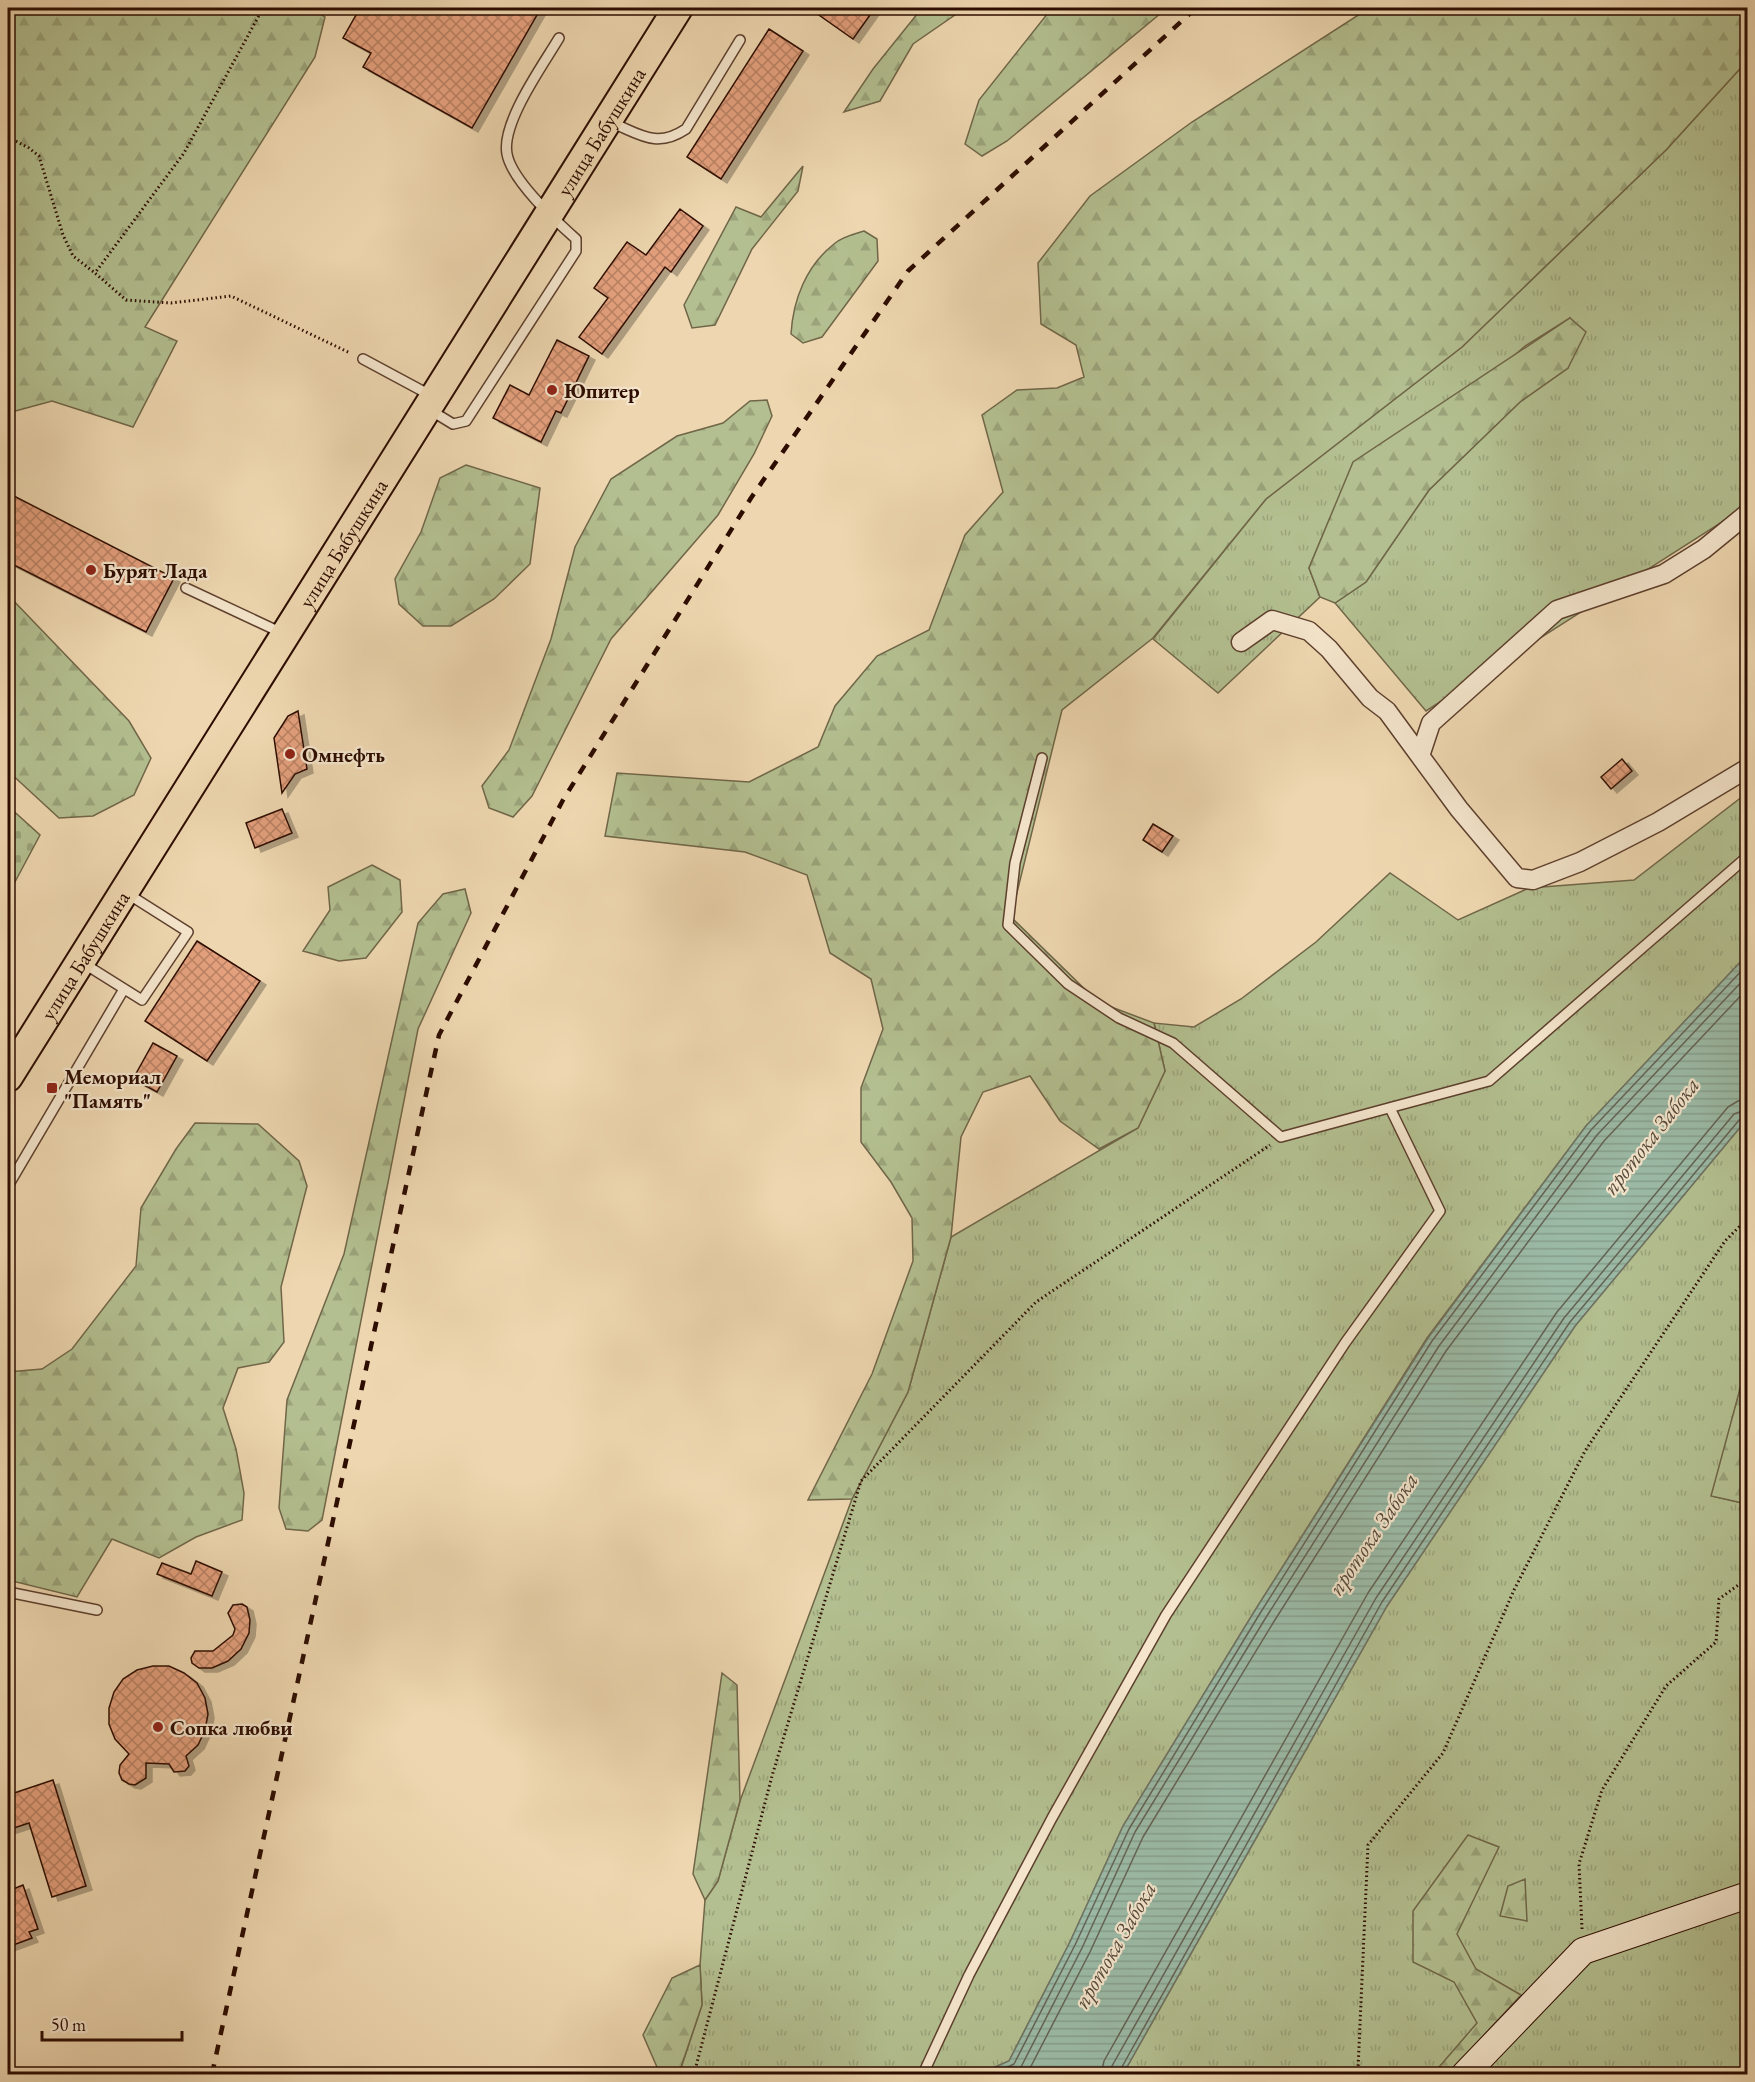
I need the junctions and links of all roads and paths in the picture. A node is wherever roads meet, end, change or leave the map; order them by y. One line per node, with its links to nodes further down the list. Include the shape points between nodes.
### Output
1 (262, 8): 8 (path, via 184,153)
2 (678, 8): 5 (main road, улица Бабушкина)
3 (559, 38): 7 (lane, via 508,129 507,154 523,183)
4 (740, 40): 5 (lane, via 686,129 672,138 658,141)
5 (605, 121): 7 (main road, улица Бабушкина)
6 (8, 137): 8 (path, via 39,156 73,256)
7 (547, 212): 10 (main road, улица Бабушкина); 10 (lane, via 576,239 576,251 466,421 453,424)
8 (95, 273): 9 (path, via 126,300 171,303 231,296)
9 (363, 359): 10 (lane)
10 (429, 402): 13 (main road, улица Бабушкина)
11 (1748, 513): 15 (street, via 1704,549 1664,574 1557,610 1431,723)
12 (186, 588): 13 (lane)
13 (284, 634): 19 (main road, улица Бабушкина)
14 (1241, 642): 15 (street, via 1272,620 1309,632 1387,711)
15 (1420, 756): 17 (street, via 1517,878 1533,880 1580,862 1658,822)
16 (1042, 758): 24 (lane, via 1016,863 1008,925 1068,984 1119,1018 1173,1043)
17 (1748, 768)
18 (1748, 856): 23 (lane, via 1489,1081)
19 (124, 891): 20 (main road, улица Бабушкина); 21 (lane, via 188,932 142,1000)
20 (81, 961): 21 (lane); 22 (main road, улица Бабушкина)
21 (124, 988): 25 (lane)
22 (8, 1077)
23 (1390, 1108): 24 (lane); 33 (lane, via 1440,1211 1345,1343 1166,1615 1046,1829 969,1975)
24 (1281, 1137): 32 (path, via 1036,1302 861,1481 772,1776)
25 (8, 1186)
26 (1748, 1218): 34 (path, via 1725,1241 1585,1451 1514,1590 1443,1753 1368,1845 1358,2069)
27 (1748, 1578): 31 (path, via 1719,1599 1716,1642 1666,1686 1602,1790 1579,1864)
28 (8, 1592): 29 (lane)
29 (97, 1610)
30 (1748, 1895): 31 (street)
31 (1583, 1951): 35 (street)
32 (694, 2074)
33 (923, 2074)
34 (1361, 2074)
35 (1466, 2074)

